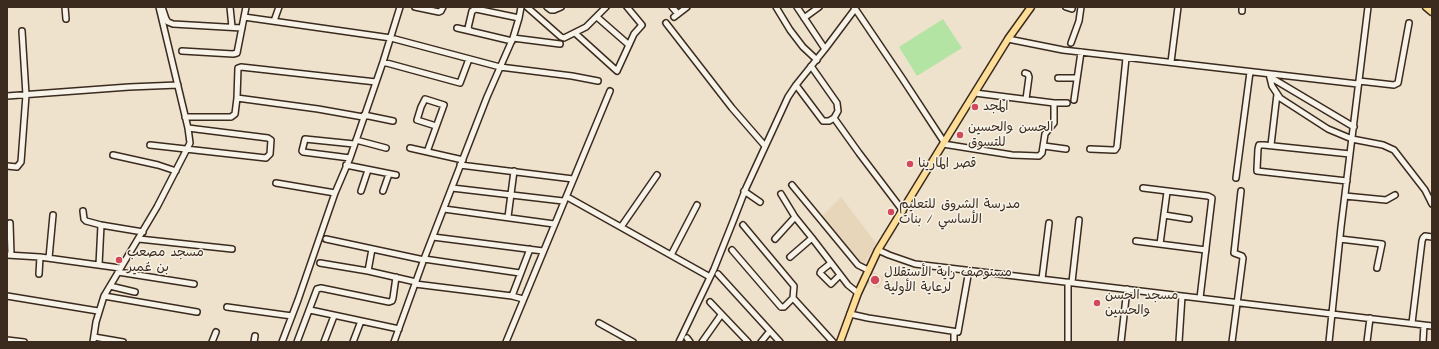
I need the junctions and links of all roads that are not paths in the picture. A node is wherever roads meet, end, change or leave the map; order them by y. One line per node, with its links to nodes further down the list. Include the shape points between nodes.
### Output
1 (65, 7): 32 (street)
2 (159, 7): 66 (street)
3 (162, 7): 36 (street, via 166,19 173,24)
4 (230, 7): 36 (street)
5 (246, 7): 29 (street)
6 (279, 7): 33 (street)
7 (400, 7): 42 (street)
8 (415, 7): 9 (street, via 441,12)
9 (443, 7)
10 (521, 7): 30 (street)
11 (527, 7): 41 (street, via 561,37)
12 (547, 7): 13 (street, via 554,10)
13 (561, 7)
14 (606, 7): 28 (street)
15 (627, 7): 47 (street, via 642,25)
16 (672, 7): 17 (street, via 676,15)
17 (687, 7)
18 (776, 7): 53 (street, via 803,47)
19 (797, 7): 31 (street)
20 (820, 7): 31 (street)
21 (1031, 7): 43 (main road)
22 (1081, 7): 46 (street)
23 (1178, 7): 55 (street)
24 (1368, 7): 65 (street)
25 (1426, 7): 27 (main road)
26 (854, 8): 48 (street); 88 (street)
27 (1432, 12)
28 (597, 16): 41 (street); 47 (street)
29 (244, 17): 33 (street); 37 (street)
30 (519, 18): 40 (street, via 474,9 468,28); 44 (street)
31 (804, 18): 48 (street)
32 (66, 19)
33 (274, 21): 42 (street)
34 (666, 23): 91 (street)
35 (1409, 23): 65 (street, via 1398,83 1394,85)
36 (232, 27): 37 (street)
37 (242, 28): 49 (street, via 236,54)
38 (457, 28): 40 (street)
39 (22, 31): 71 (street)
40 (470, 31): 44 (street)
41 (575, 33): 47 (street, via 617,71)
42 (391, 38): 52 (street); 54 (street)
43 (1008, 39): 50 (street); 69 (main road)
44 (512, 40): 45 (street); 57 (street)
45 (560, 44)
46 (1071, 44)
47 (629, 45)
48 (824, 50): 53 (street)
49 (182, 51)
50 (1081, 52): 51 (street); 62 (street)
51 (1126, 58): 55 (street); 97 (street, via 1117,147 1115,150)
52 (469, 59): 54 (street, via 460,83); 57 (street)
53 (817, 60): 56 (street)
54 (383, 62): 64 (street)
55 (1171, 62): 58 (street)
56 (811, 66): 67 (street); 80 (street, via 837,103 838,111)
57 (500, 67): 63 (street); 102 (street)
58 (1250, 72): 60 (street); 113 (street)
59 (1025, 73): 74 (street, via 1029,77)
60 (1269, 76): 65 (street); 70 (street); 84 (street)
61 (1058, 78): 62 (street)
62 (1077, 78): 75 (street)
63 (598, 81)
64 (376, 82): 73 (street, via 241,67 238,68); 78 (street)
65 (1358, 82): 84 (street)
66 (178, 85): 71 (street); 79 (street)
67 (796, 85): 80 (street, via 823,121); 91 (street)
68 (610, 91): 112 (street)
69 (975, 93): 74 (street); 88 (main road)
70 (1277, 94): 85 (street, via 1285,102); 90 (street)
71 (26, 95): 72 (street); 105 (street, via 21,162 17,166)
72 (7, 96)
73 (237, 98): 78 (street); 79 (street, via 235,114 231,117)
74 (1026, 99): 76 (street)
75 (1074, 100)
76 (1054, 103): 77 (street); 92 (street, via 1055,120 1045,134)
77 (1067, 103)
78 (364, 116): 81 (street); 87 (street)
79 (185, 117): 83 (street)
80 (834, 118): 135 (street)
81 (393, 120)
82 (436, 126): 82 (street, via 444,105 425,99 417,120); 98 (street)
83 (188, 128): 93 (street); 93 (street, via 271,140 270,154 266,158)
84 (1353, 130): 85 (street); 86 (street)
85 (1338, 133): 86 (street)
86 (1352, 139): 99 (street); 132 (street, via 1383,145 1394,150 1425,190)
87 (355, 142): 94 (street); 101 (street); 101 (street, via 304,139 303,152)
88 (943, 143): 92 (street, via 1005,154 1039,156); 135 (main road)
89 (150, 144): 93 (street)
90 (1270, 145): 99 (street); 114 (street, via 1259,145 1256,169)
91 (765, 146): 122 (street)
92 (1044, 146): 96 (street)
93 (188, 148): 107 (street)
94 (386, 148)
95 (410, 148): 98 (street)
96 (1066, 149)
97 (1090, 149)
98 (427, 152): 102 (street)
99 (1350, 154): 114 (street)
100 (113, 155): 107 (street)
101 (350, 158): 103 (street)
102 (463, 160): 104 (street)
103 (346, 165): 106 (street); 124 (street)
104 (460, 165): 108 (street); 117 (street)
105 (7, 166)
106 (368, 170): 109 (street); 119 (street)
107 (176, 171): 149 (street)
108 (514, 171): 112 (street); 125 (street)
109 (389, 174): 110 (street); 120 (street)
110 (396, 175)
111 (657, 175): 148 (street)
112 (573, 178): 130 (street)
113 (1236, 178)
114 (1347, 181): 127 (street)
115 (276, 182): 124 (street)
116 (792, 185): 177 (street, via 858,265)
117 (452, 188): 125 (street); 134 (street)
118 (1143, 188): 123 (street)
119 (361, 191)
120 (383, 191)
121 (1241, 191): 202 (street, via 1234,253 1243,258)
122 (744, 192): 131 (street); 184 (street)
123 (1167, 192): 138 (street); 164 (street, via 1211,197)
124 (334, 193): 210 (street)
125 (511, 194): 130 (street); 139 (street)
126 (781, 194): 140 (street)
127 (1345, 196): 128 (street, via 1386,200); 156 (street)
128 (1395, 196)
129 (569, 198): 148 (street)
130 (563, 201): 145 (street)
131 (760, 202)
132 (1432, 204)
133 (697, 205): 167 (street)
134 (444, 209): 139 (street); 150 (street)
135 (903, 210): 163 (main road)
136 (83, 211): 147 (street, via 84,220)
137 (53, 215): 170 (street)
138 (1164, 216): 141 (street); 158 (street)
139 (508, 217): 145 (street)
140 (795, 217): 152 (street); 155 (street)
141 (1189, 219)
142 (1079, 220): 187 (street)
143 (10, 223): 166 (street)
144 (1048, 223): 186 (street)
145 (554, 224): 165 (street)
146 (743, 225): 198 (street, via 794,286)
147 (101, 226): 149 (street); 174 (street)
148 (621, 227): 167 (street)
149 (143, 232): 153 (street)
150 (433, 237): 161 (street); 171 (street)
151 (1432, 237): 215 (street, via 1425,236 1422,241)
152 (812, 238): 168 (street); 172 (street)
153 (139, 239): 159 (street); 176 (street)
154 (326, 239): 160 (street)
155 (775, 239)
156 (1340, 239): 175 (street, via 1382,244); 207 (street)
157 (1136, 241): 158 (street)
158 (1160, 244): 164 (street)
159 (232, 249)
160 (372, 249): 171 (street); 179 (street)
161 (530, 249): 165 (street); 180 (street)
162 (732, 250): 198 (street, via 781,307)
163 (878, 250): 177 (main road); 178 (street, via 909,263)
164 (1206, 250): 199 (street)
165 (543, 251): 200 (street)
166 (9, 255): 169 (street)
167 (671, 255): 184 (street)
168 (790, 256)
169 (40, 257): 170 (street); 181 (street)
170 (48, 258): 174 (street)
171 (424, 259): 180 (street); 188 (street)
172 (831, 262): 183 (street); 183 (street, via 820,273 831,284)
173 (320, 263): 179 (street)
174 (99, 264): 176 (street)
175 (1377, 268)
176 (119, 270): 189 (street); 190 (street)
177 (868, 270): 193 (main road)
178 (969, 270): 186 (street); 221 (street, via 958,331)
179 (368, 271): 185 (street)
180 (520, 273): 196 (street)
181 (39, 274)
182 (718, 274): 219 (street)
183 (840, 275): 193 (street)
184 (710, 276): 236 (street)
185 (396, 277): 188 (street); 204 (street, via 392,300 389,302 318,288)
186 (1042, 279): 187 (street)
187 (1070, 282): 191 (street); 244 (street)
188 (415, 283): 196 (street); 218 (street)
189 (194, 284)
190 (110, 286): 192 (street); 195 (street)
191 (1127, 289): 197 (street); 245 (street)
192 (135, 292)
193 (858, 293): 208 (main road)
194 (7, 296): 205 (street)
195 (104, 296): 205 (street); 206 (street)
196 (512, 296): 200 (street)
197 (1182, 296): 199 (street); 246 (street)
198 (793, 298): 241 (street)
199 (1200, 298): 202 (street)
200 (523, 299): 234 (street)
201 (710, 302): 209 (street)
202 (1238, 303): 207 (street); 247 (street)
203 (227, 307): 210 (street)
204 (310, 310): 211 (street); 230 (street)
205 (98, 311): 223 (street)
206 (197, 312)
207 (1332, 313): 212 (street); 248 (street)
208 (850, 314): 221 (street); 242 (main road)
209 (721, 315): 237 (street); 238 (street)
210 (292, 316): 229 (street)
211 (334, 316): 213 (street); 231 (street)
212 (1370, 318): 215 (street); 249 (street)
213 (361, 321): 218 (street); 232 (street)
214 (599, 323): 235 (street)
215 (1412, 323): 216 (street)
216 (1424, 325): 217 (street); 250 (street)
217 (1432, 326)
218 (399, 329): 233 (street)
219 (770, 331): 239 (street); 240 (street)
220 (216, 332): 227 (street)
221 (954, 332): 243 (street)
222 (255, 336): 228 (street)
223 (94, 339): 226 (street)
224 (7, 340): 225 (street)
225 (24, 342)
226 (123, 342)
227 (212, 342)
228 (254, 342)
229 (282, 342)
230 (297, 342)
231 (324, 342)
232 (353, 342)
233 (394, 342)
234 (506, 342)
235 (633, 342)
236 (679, 342)
237 (702, 342)
238 (748, 342)
239 (761, 342)
240 (780, 342)
241 (833, 342)
242 (840, 342)
243 (954, 342)
244 (1068, 342)
245 (1121, 342)
246 (1179, 342)
247 (1232, 342)
248 (1329, 342)
249 (1367, 342)
250 (1422, 342)

